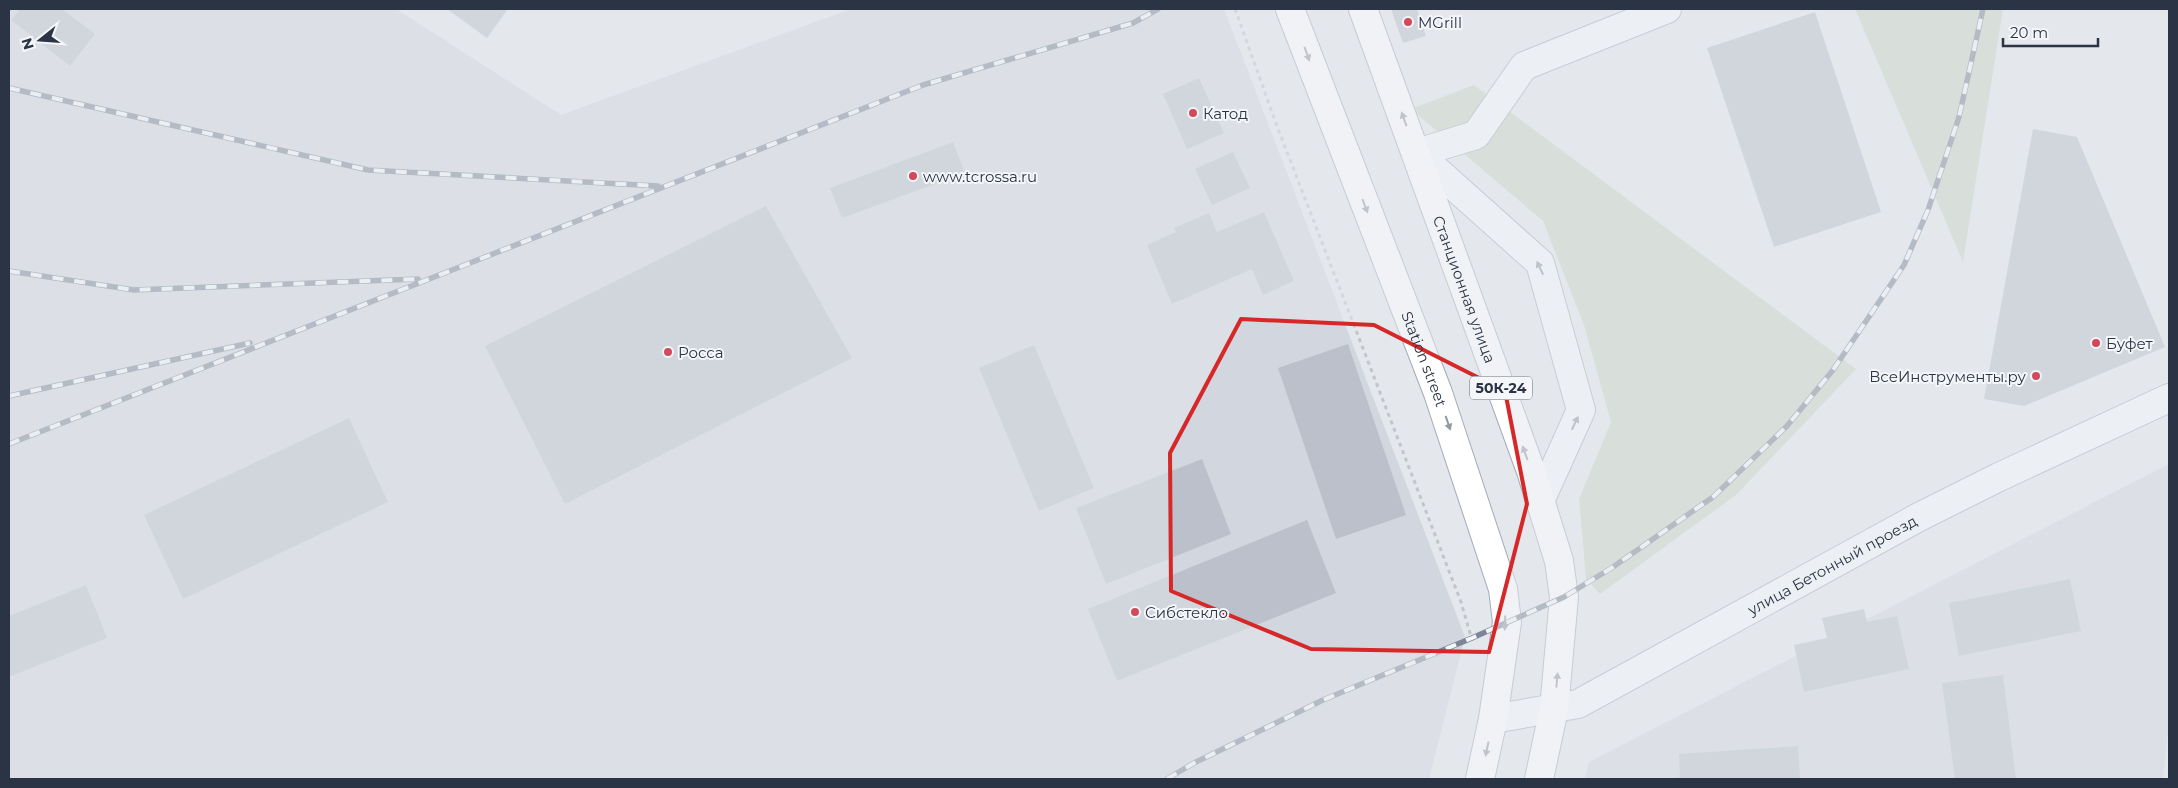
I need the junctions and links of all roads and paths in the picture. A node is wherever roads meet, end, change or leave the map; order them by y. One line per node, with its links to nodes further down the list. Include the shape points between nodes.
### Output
1 (1235, 9): 8 (path, via 1276,126 1461,602)
2 (1290, 9): 10 (main road, Station street, one-way to 10, via 1438,393 1500,575 1506,622)
3 (1363, 9): 5 (main road, Станционная улица / 50К-24, one-way to 3)
4 (1667, 9): 5 (street, via 1524,66 1476,135)
5 (1417, 153): 7 (main road, Станционная улица / 50К-24, one-way to 5); 7 (street, one-way to 5, via 1581,410 1540,264)
6 (2169, 398): 9 (street, улица Бетонный проезд, via 1919,517 1578,704)
7 (1541, 499): 9 (main road, Станционная улица / 50К-24, one-way to 7, via 1564,597 1559,561)
8 (1472, 648)
9 (1554, 709): 10 (street, улица Бетонный проезд); 12 (main road, Станционная улица / 50К-24)
10 (1493, 719): 11 (main road, one-way to 11)
11 (1480, 779)
12 (1539, 779)

